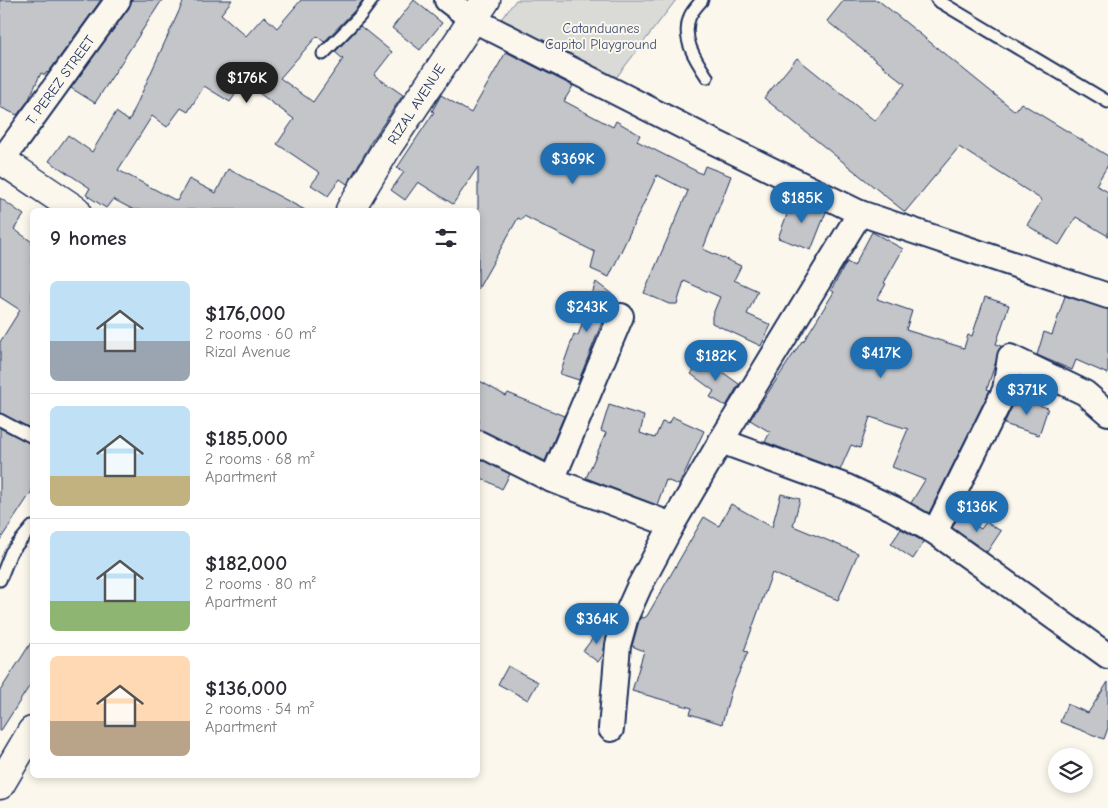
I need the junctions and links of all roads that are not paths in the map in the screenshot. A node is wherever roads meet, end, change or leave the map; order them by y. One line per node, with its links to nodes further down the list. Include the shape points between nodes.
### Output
1 (118, 0): 10 (street, T. PEREZ STREET)
2 (372, 0): 7 (lane)
3 (447, 0): 6 (street)
4 (702, 0): 8 (lane, via 690,16 687,37 694,58)
5 (942, 1): 9 (lane)
6 (479, 9): 12 (main road, RIZAL AVENUE, via 388,146); 13 (street, via 666,118)
7 (323, 54)
8 (707, 77)
9 (1108, 102)
10 (1, 160): 11 (main road)
11 (73, 208)
12 (351, 208)
13 (860, 213): 14 (street); 19 (street)
14 (1108, 296)
15 (621, 316): 21 (street)
16 (1108, 413): 24 (street, via 1085,392 1010,357 1005,390)
17 (0, 420): 18 (lane)
18 (30, 437)
19 (721, 441): 22 (street); 24 (street, via 847,487)
20 (480, 444): 21 (street)
21 (552, 480): 22 (street)
22 (672, 525): 27 (street, via 626,616 618,646)
23 (30, 530): 25 (lane, via 11,552)
24 (935, 532): 26 (street)
25 (0, 580)
26 (1108, 656)
27 (611, 729)
28 (30, 734): 29 (main road)
29 (6, 769)

